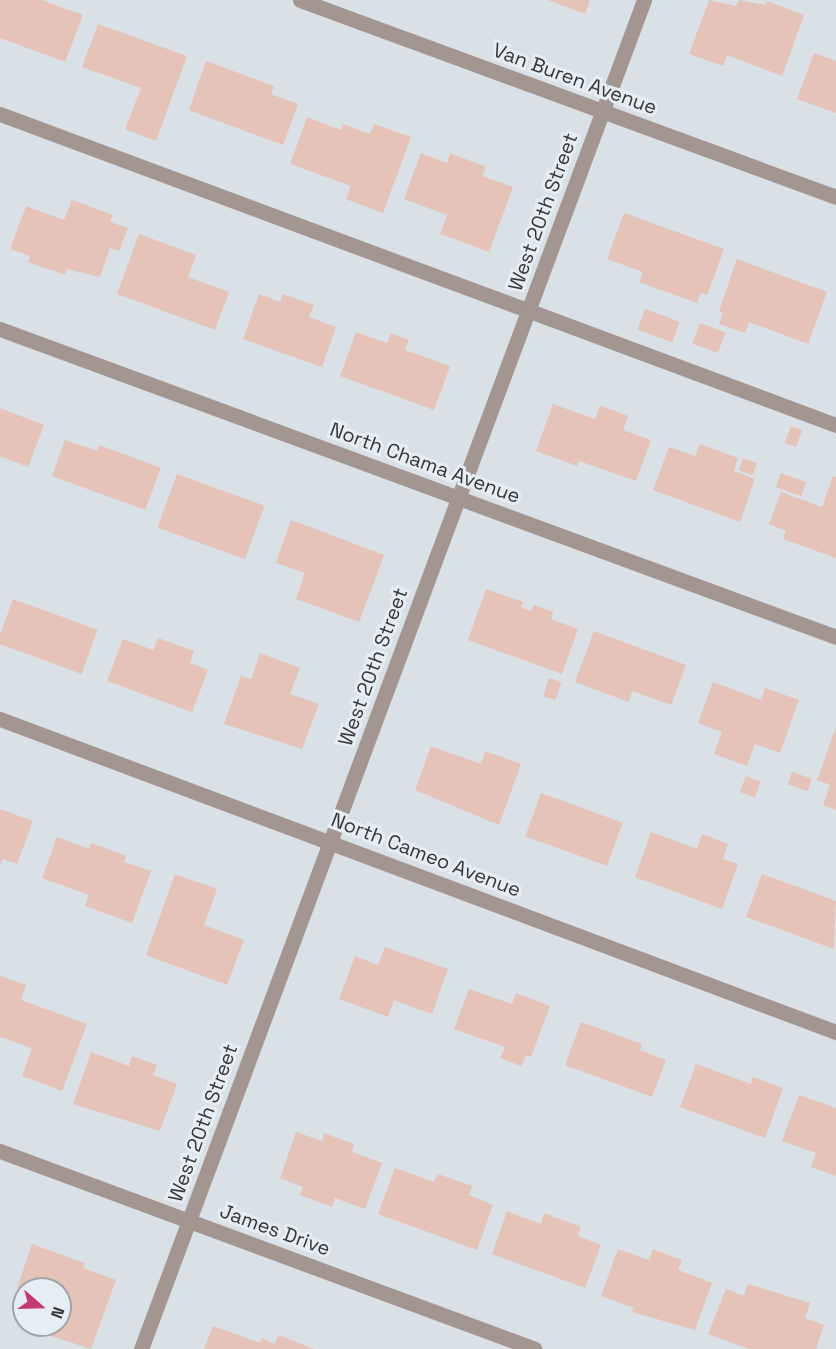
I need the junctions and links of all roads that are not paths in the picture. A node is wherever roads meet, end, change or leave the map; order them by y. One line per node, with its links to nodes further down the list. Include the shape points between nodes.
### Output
1 (300, 0): 3 (street, Van Buren Avenue)
2 (644, 0): 3 (street, West 20th Street)
3 (602, 112): 5 (street, Van Buren Avenue); 6 (street, West 20th Street)
4 (0, 114): 6 (street)
5 (836, 197)
6 (528, 310): 8 (street); 9 (street, West 20th Street)
7 (0, 329): 9 (street, North Chama Avenue)
8 (836, 425)
9 (459, 497): 10 (street, North Chama Avenue); 12 (street, West 20th Street)
10 (836, 637)
11 (0, 719): 12 (street, North Cameo Avenue)
12 (330, 841): 13 (street, North Cameo Avenue); 15 (street, West 20th Street)
13 (836, 1032)
14 (0, 1151): 15 (street, James Drive)
15 (189, 1220): 16 (street, West 20th Street); 17 (street, James Drive)
16 (141, 1349)
17 (535, 1349)

